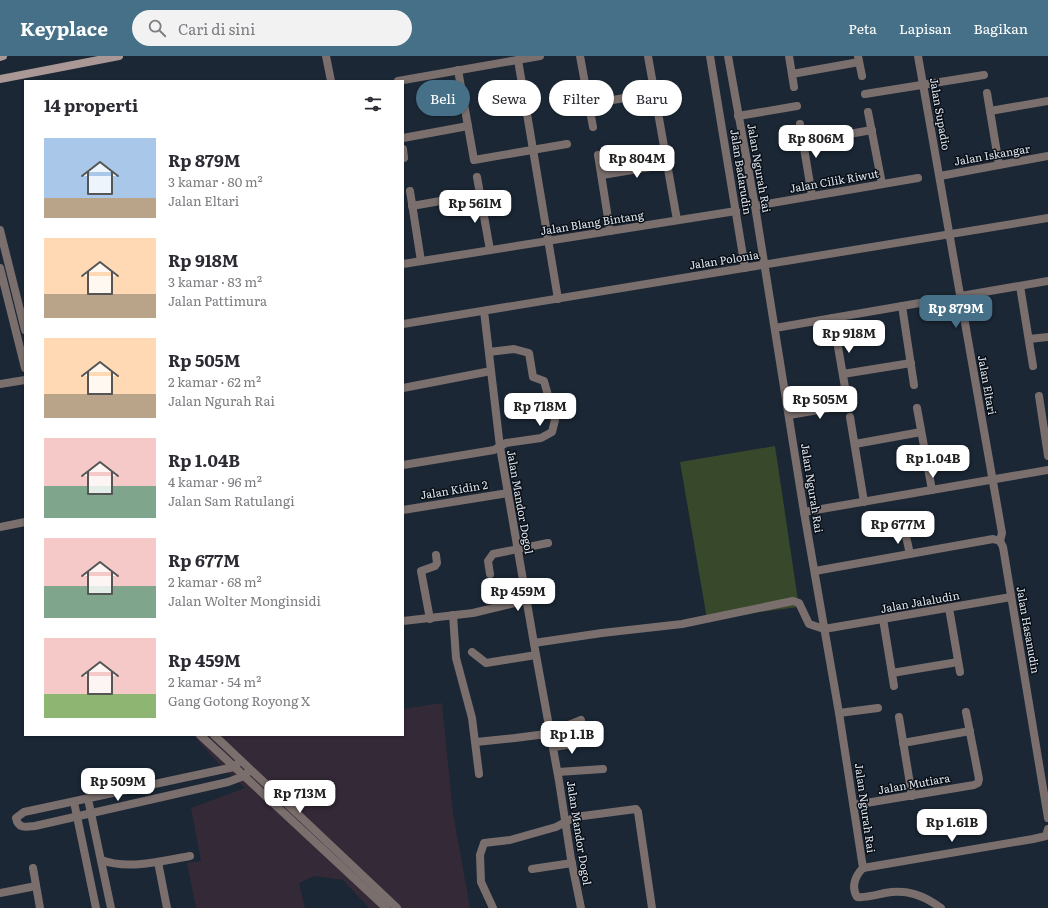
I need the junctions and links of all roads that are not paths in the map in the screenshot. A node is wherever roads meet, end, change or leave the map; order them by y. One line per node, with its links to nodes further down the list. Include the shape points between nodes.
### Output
1 (119, 56): 10 (main road)
2 (326, 56): 18 (street)
3 (540, 56): 12 (street)
4 (580, 56): 20 (street)
5 (648, 56): 21 (street)
6 (710, 56): 55 (street, Jalan Badarudin)
7 (728, 56): 32 (street, Jalan Ngurah Rai)
8 (789, 56): 14 (street)
9 (918, 56): 22 (street, Jalan Supadio)
10 (105, 57): 17 (main road)
11 (859, 59): 14 (street); 16 (street)
12 (518, 60): 13 (street); 40 (street)
13 (458, 70): 19 (street); 34 (street)
14 (792, 74): 23 (street)
15 (984, 75): 22 (street)
16 (862, 76)
17 (0, 79)
18 (330, 80)
19 (403, 80)
20 (584, 80)
21 (652, 80)
22 (923, 85): 25 (street); 46 (street, Jalan Supadio)
23 (794, 87)
24 (987, 93): 28 (street)
25 (865, 94)
26 (1048, 101): 28 (street)
27 (797, 106): 32 (street)
28 (990, 110): 44 (street)
29 (868, 112): 36 (street)
30 (591, 116): 35 (street)
31 (659, 116): 43 (street)
32 (738, 116): 54 (street, Jalan Ngurah Rai)
33 (800, 124): 38 (street)
34 (468, 126): 37 (street); 40 (street, via 474,160)
35 (593, 127)
36 (872, 130): 38 (street); 49 (street)
37 (404, 138)
38 (803, 142): 52 (street)
39 (566, 144): 40 (street)
40 (533, 150): 61 (street)
41 (598, 155): 45 (street)
42 (1048, 156): 44 (street, Jalan Iskangar)
43 (668, 164): 45 (street); 57 (street)
44 (999, 165): 46 (street, Jalan Iskangar)
45 (602, 175): 59 (street)
46 (940, 176): 60 (street, Jalan Eltari)
47 (477, 177): 51 (street)
48 (918, 178): 49 (street, Jalan Cilik Riwut)
49 (882, 184): 52 (street, Jalan Cilik Riwut)
50 (410, 190): 53 (street)
51 (480, 194): 53 (street); 62 (street)
52 (812, 196): 54 (street, Jalan Cilik Riwut)
53 (412, 206): 63 (street)
54 (755, 206): 65 (street, Jalan Ngurah Rai)
55 (736, 211): 57 (street, Jalan Blang Bintang); 67 (street, Jalan Badarudin)
56 (1048, 218): 60 (street, Jalan Polonia)
57 (677, 220): 59 (street, Jalan Blang Bintang)
58 (0, 230): 77 (street)
59 (610, 231): 61 (street, Jalan Blang Bintang)
60 (951, 234): 65 (street, Jalan Polonia); 70 (street, Jalan Eltari)
61 (548, 241): 62 (street, Jalan Blang Bintang); 71 (street)
62 (490, 250): 63 (street, Jalan Blang Bintang)
63 (421, 261): 64 (street, Jalan Blang Bintang)
64 (404, 264)
65 (764, 265): 67 (street, Jalan Polonia); 78 (street, Jalan Ngurah Rai)
66 (0, 268): 83 (street)
67 (745, 268): 71 (street, Jalan Polonia)
68 (1048, 281): 69 (street)
69 (1020, 286): 70 (street); 80 (street)
70 (961, 296): 104 (street, Jalan Eltari)
71 (558, 299): 74 (street, Jalan Polonia)
72 (937, 300): 73 (street)
73 (902, 306): 75 (street); 82 (street)
74 (484, 311): 76 (street, Jalan Polonia); 81 (street, Jalan Mandor Dogol)
75 (833, 318): 78 (street); 86 (street)
76 (404, 324)
77 (24, 326)
78 (775, 328): 96 (street, Jalan Ngurah Rai)
79 (1048, 337): 80 (street)
80 (1029, 340): 84 (street)
81 (489, 352): 85 (street, Jalan Mandor Dogol); 100 (street, via 514,349 529,353 533,377 544,381 555,420 552,432 541,438 506,443)
82 (911, 363): 86 (street); 89 (street)
83 (24, 364)
84 (1034, 366)
85 (491, 371): 90 (street); 100 (street, Jalan Mandor Dogol)
86 (843, 374): 91 (street)
87 (24, 380): 88 (street)
88 (0, 384)
89 (914, 384)
90 (404, 388)
91 (846, 393)
92 (1039, 396): 95 (street)
93 (848, 405): 96 (street)
94 (917, 408): 98 (street)
95 (1045, 409): 101 (street)
96 (789, 415): 109 (street, Jalan Ngurah Rai)
97 (850, 417): 99 (street)
98 (922, 432): 99 (street); 105 (street)
99 (855, 444): 107 (street)
100 (500, 447): 102 (street); 106 (street, Jalan Mandor Dogol)
101 (1048, 456)
102 (404, 465)
103 (1048, 470): 104 (street)
104 (992, 480): 105 (street); 113 (street, Jalan Eltari, via 1002,533)
105 (932, 490): 107 (street)
106 (508, 493): 108 (street, Jalan Kidin 2); 115 (street, Jalan Mandor Dogol)
107 (864, 502): 109 (street)
108 (404, 510)
109 (804, 512): 118 (street, Jalan Ngurah Rai)
110 (24, 522): 111 (street)
111 (0, 527)
112 (905, 532): 116 (street)
113 (1000, 541): 116 (street); 120 (street, Jalan Hasanudin)
114 (548, 543): 115 (street)
115 (517, 548): 119 (street, via 493,554 488,561); 121 (street, Jalan Mandor Dogol)
116 (910, 554): 118 (street)
117 (436, 555): 124 (street, via 435,566 421,571)
118 (815, 571): 127 (street, Jalan Ngurah Rai)
119 (490, 574)
120 (1010, 597): 122 (street, Jalan Jalaludin); 163 (street, Jalan Hasanudin)
121 (526, 600): 123 (street, via 473,613); 128 (street, Jalan Mandor Dogol)
122 (949, 608): 125 (street, Jalan Jalaludin); 131 (street)
123 (453, 615): 124 (street); 144 (street, via 456,658)
124 (430, 619): 126 (street)
125 (884, 619): 127 (street, Jalan Jalaludin); 133 (street)
126 (404, 621)
127 (828, 628): 128 (street, via 809,624 799,603 793,601 682,624); 137 (street, Jalan Ngurah Rai)
128 (534, 643): 130 (street, Jalan Mandor Dogol)
129 (472, 652): 130 (street, via 486,663)
130 (536, 655): 140 (street, Jalan Mandor Dogol)
131 (958, 662): 132 (street); 133 (street)
132 (960, 672)
133 (892, 673): 134 (street)
134 (894, 686)
135 (878, 708): 137 (street)
136 (966, 712): 141 (street)
137 (839, 713): 160 (street, Jalan Ngurah Rai)
138 (899, 717): 146 (street)
139 (581, 720): 140 (street)
140 (550, 731): 144 (street, via 546,734); 147 (street, Jalan Mandor Dogol)
141 (970, 731): 146 (street); 157 (street, Jalan Mutiara, via 978,783)
142 (201, 736): 149 (street)
143 (215, 736): 148 (street)
144 (476, 742): 154 (street)
145 (588, 742): 147 (street)
146 (903, 743): 157 (street)
147 (553, 747): 153 (street, Jalan Mandor Dogol)
148 (241, 761): 149 (street); 152 (street)
149 (234, 767): 150 (street); 155 (street)
150 (224, 769): 156 (street); 158 (street)
151 (603, 769): 153 (street)
152 (250, 770): 155 (street); 165 (street)
153 (558, 772): 164 (street, Jalan Mandor Dogol)
154 (479, 774)
155 (244, 776): 156 (street); 165 (street)
156 (228, 782): 161 (street)
157 (912, 796): 160 (street, Jalan Mutiara)
158 (88, 799): 159 (street); 161 (street)
159 (74, 802): 162 (street); 162 (street, via 24,812 16,818 17,823 25,828)
160 (854, 805): 172 (street, Jalan Ngurah Rai)
161 (91, 814): 162 (street); 168 (street)
162 (77, 817): 177 (street)
163 (1048, 818)
164 (566, 821): 170 (street, Jalan Mandor Dogol); 182 (street, via 556,827 510,840 484,843 480,855 480,882); 184 (street, via 575,817 637,810)
165 (301, 822): 180 (street); 181 (street)
166 (1048, 829): 172 (street, via 1046,836 1033,839)
167 (190, 856): 169 (street)
168 (101, 860): 169 (street, via 131,864); 178 (street)
169 (158, 862): 179 (street)
170 (572, 863): 173 (street); 183 (street, Jalan Mandor Dogol)
171 (32, 868): 174 (street)
172 (863, 868): 185 (street, Jalan Ngurah Rai, via 854,887 857,897 904,891 929,899)
173 (532, 870)
174 (36, 886): 175 (street); 176 (street)
175 (0, 892)
176 (40, 908)
177 (96, 908)
178 (110, 908)
179 (167, 908)
180 (386, 908)
181 (397, 908)
182 (493, 908)
183 (581, 908)
184 (652, 908)
185 (941, 908)

